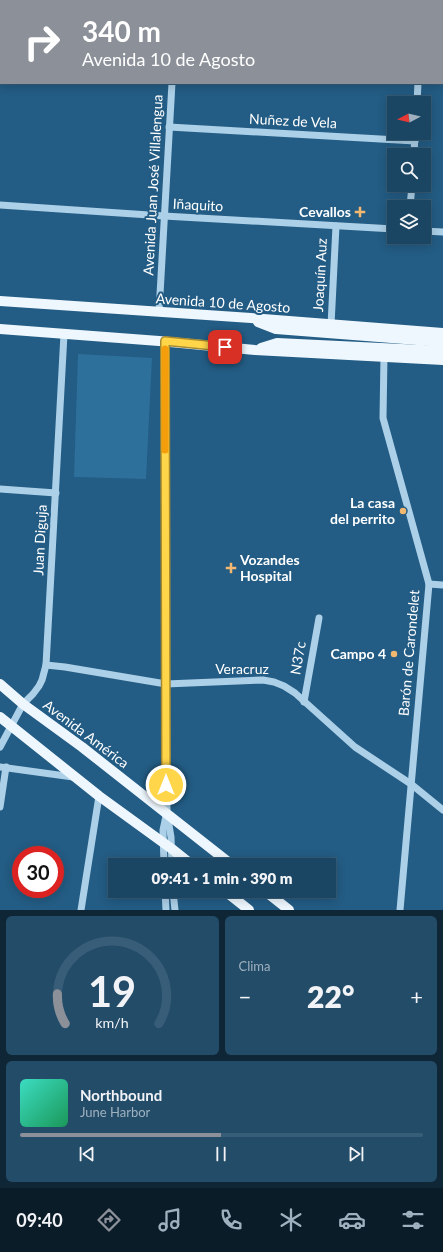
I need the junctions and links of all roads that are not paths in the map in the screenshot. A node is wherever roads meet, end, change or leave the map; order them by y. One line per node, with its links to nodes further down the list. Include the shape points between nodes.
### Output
1 (172, 84): 4 (street, Avenida Juan José Villalengua)
2 (418, 84): 3 (street)
3 (417, 96)
4 (169, 127): 5 (street, Nuñez de Vela); 8 (street, Avenida Juan José Villalengua)
5 (415, 141): 6 (street)
6 (414, 148)
7 (0, 205): 8 (street, Iñaquito)
8 (164, 216): 9 (street, Iñaquito); 14 (street, Avenida Juan José Villalengua)
9 (336, 226): 10 (street, Iñaquito); 16 (street, Joaquín Auz)
10 (387, 229)
11 (431, 231): 12 (street)
12 (443, 232)
13 (0, 301): 14 (main road, Avenida 10 de Agosto)
14 (159, 312): 15 (main road, Avenida 10 de Agosto)
15 (251, 318): 16 (main road, Avenida 10 de Agosto); 21 (main road, via 276,330)
16 (331, 325): 19 (main road, Avenida 10 de Agosto)
17 (0, 329): 18 (main road)
18 (64, 334): 20 (main road); 27 (street, Juan Diguja)
19 (443, 334)
20 (165, 341): 22 (main road); 33 (street)
21 (443, 342)
22 (256, 350): 23 (main road, via 277,343); 24 (main road)
23 (443, 352)
24 (384, 356): 25 (main road); 28 (street, Barón de Carondelet, via 383,418)
25 (443, 360)
26 (0, 489): 27 (street)
27 (56, 493): 31 (street, Juan Diguja)
28 (429, 584): 29 (street); 43 (street, Barón de Carondelet)
29 (443, 585)
30 (319, 618): 34 (street, N37c)
31 (46, 666): 33 (street, Veracruz); 35 (street, Juan Diguja, via 39,686)
32 (0, 684): 35 (main road, Avenida América)
33 (166, 684): 34 (street, Veracruz, via 263,680 284,686); 47 (street)
34 (304, 702): 43 (street, Veracruz, via 355,747)
35 (23, 704): 37 (street, Juan Diguja); 47 (main road, Avenida América)
36 (0, 717): 37 (main road)
37 (11, 726): 38 (street, Juan Diguja); 42 (main road)
38 (6, 736): 39 (street); 40 (street, Juan Diguja)
39 (0, 741)
40 (0, 747)
41 (3, 767): 42 (street); 45 (street)
42 (76, 777): 44 (main road)
43 (411, 784): 46 (street, Veracruz); 62 (street, Barón de Carondelet)
44 (99, 796): 48 (main road); 57 (street)
45 (0, 807)
46 (443, 810)
47 (166, 814): 48 (street); 48 (street, via 163,830); 52 (main road, Avenida América)
48 (167, 846): 49 (street); 50 (street); 51 (main road)
49 (165, 858)
50 (170, 858)
51 (183, 858)
52 (223, 858)
53 (165, 898): 58 (street)
54 (173, 898): 59 (street)
55 (234, 898): 60 (main road)
56 (274, 898): 61 (main road)
57 (81, 910)
58 (166, 910)
59 (174, 910)
60 (249, 910)
61 (290, 910)
62 (400, 910)

